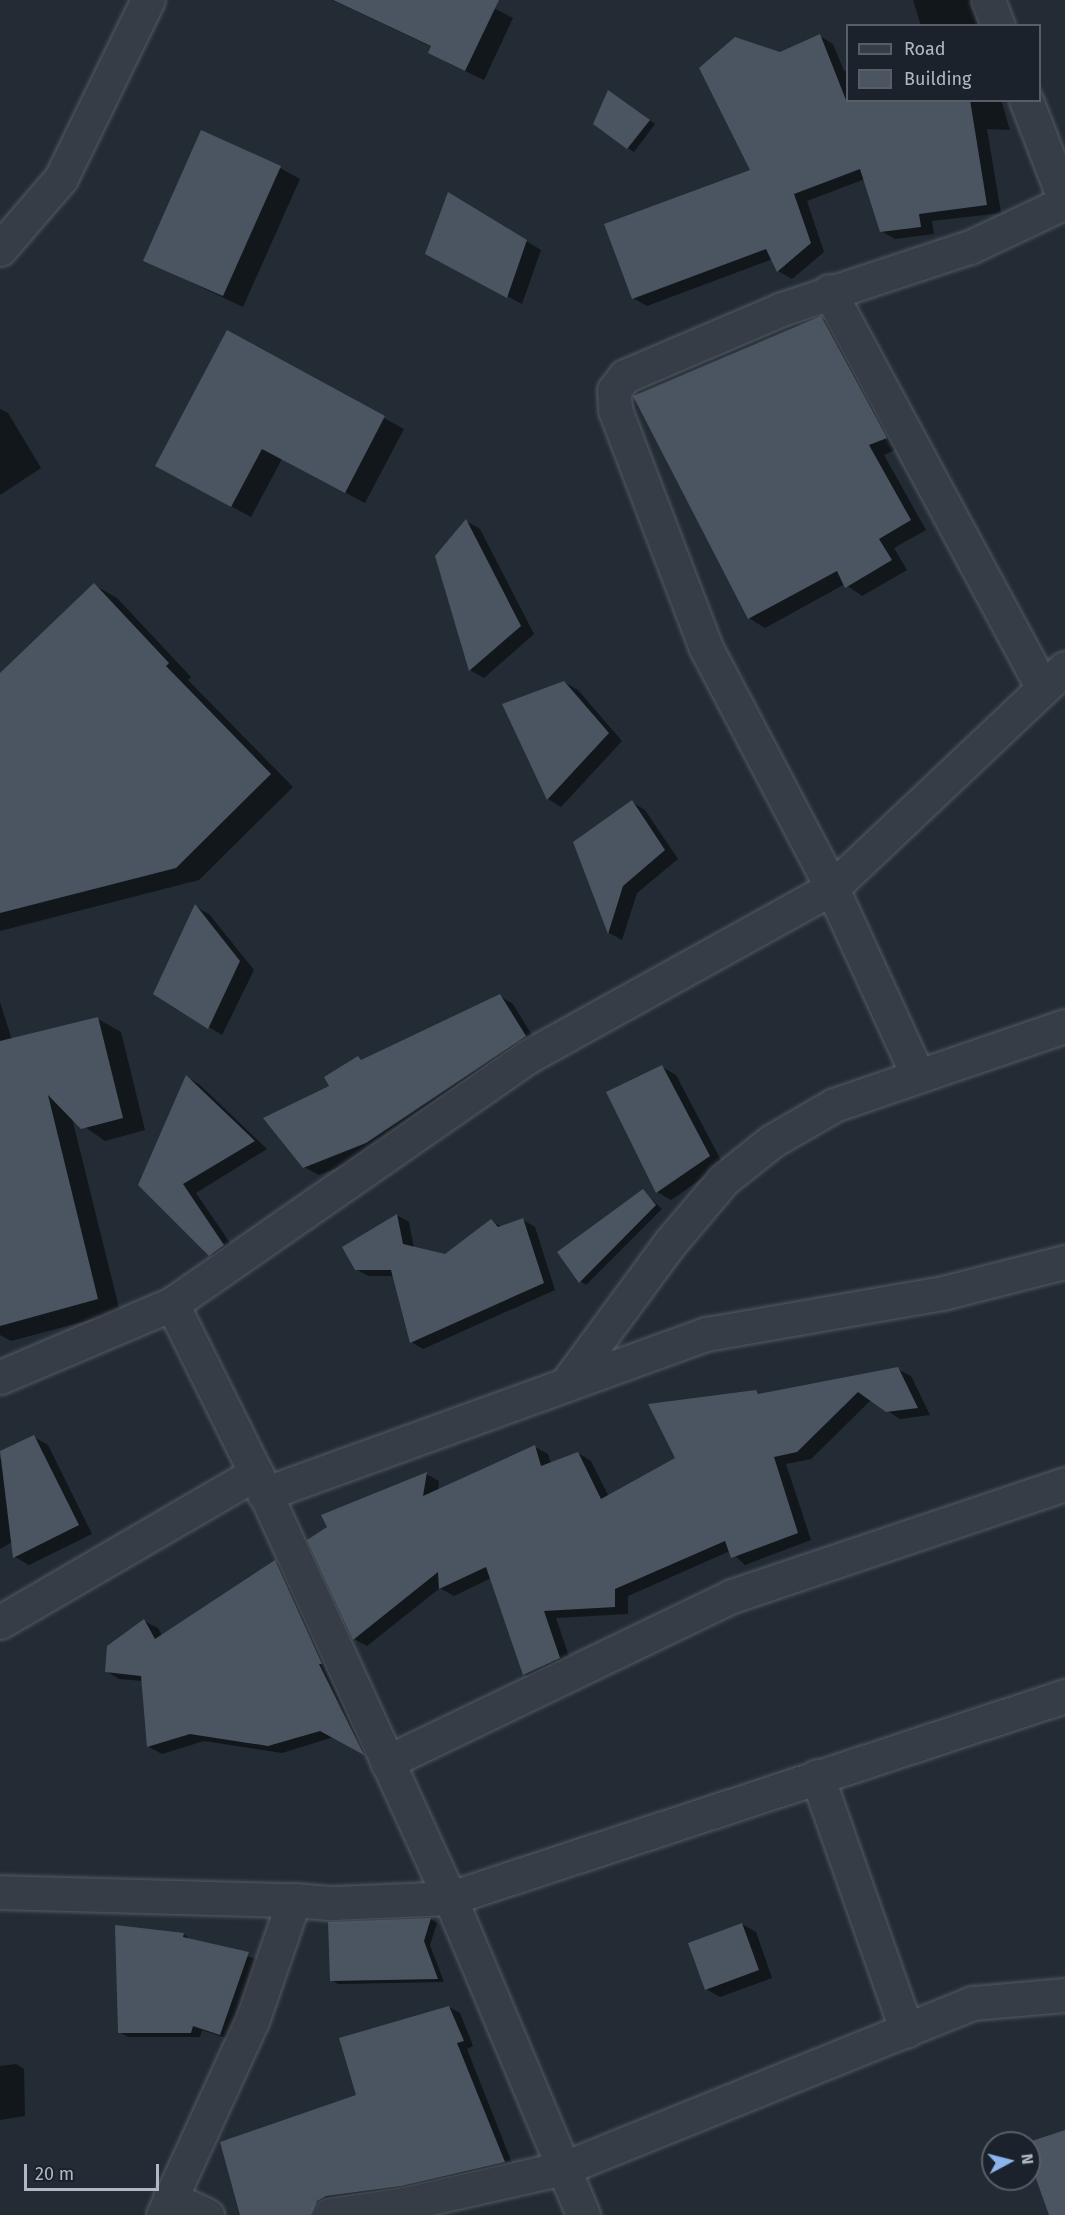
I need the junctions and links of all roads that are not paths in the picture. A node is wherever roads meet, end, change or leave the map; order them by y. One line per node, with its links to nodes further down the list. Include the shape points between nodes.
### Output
1 (148, 0): 6 (street, via 61,178)
2 (988, 0): 3 (street)
3 (997, 24)
4 (1027, 102): 5 (street)
5 (1065, 202): 7 (street, via 970,247)
6 (0, 249)
7 (829, 291): 8 (street); 9 (street, via 625,376 614,390 615,410 706,648)
8 (1054, 678): 9 (street)
9 (832, 888): 11 (street); 13 (street, via 527,1057)
10 (1065, 1026): 11 (street)
11 (918, 1076): 15 (street, via 834,1105 772,1141 723,1180 670,1243)
12 (1065, 1262): 15 (street, via 943,1293 707,1334)
13 (172, 1304): 14 (street); 16 (street)
14 (0, 1377)
15 (566, 1384): 16 (street)
16 (260, 1484): 18 (street); 20 (street)
17 (1065, 1484): 20 (street, via 732,1596)
18 (0, 1622)
19 (1065, 1696): 21 (street)
20 (387, 1762): 23 (street)
21 (817, 1776): 23 (street); 26 (street)
22 (0, 1892): 24 (street)
23 (450, 1898): 24 (street, via 332,1903); 27 (street)
24 (294, 1900): 28 (street, via 252,2021)
25 (1065, 1995): 26 (street, via 973,2003)
26 (907, 2031): 27 (street)
27 (564, 2168): 30 (street, via 404,2204); 31 (street)
28 (166, 2207): 29 (street)
29 (207, 2215)
30 (329, 2215)
31 (583, 2215)

